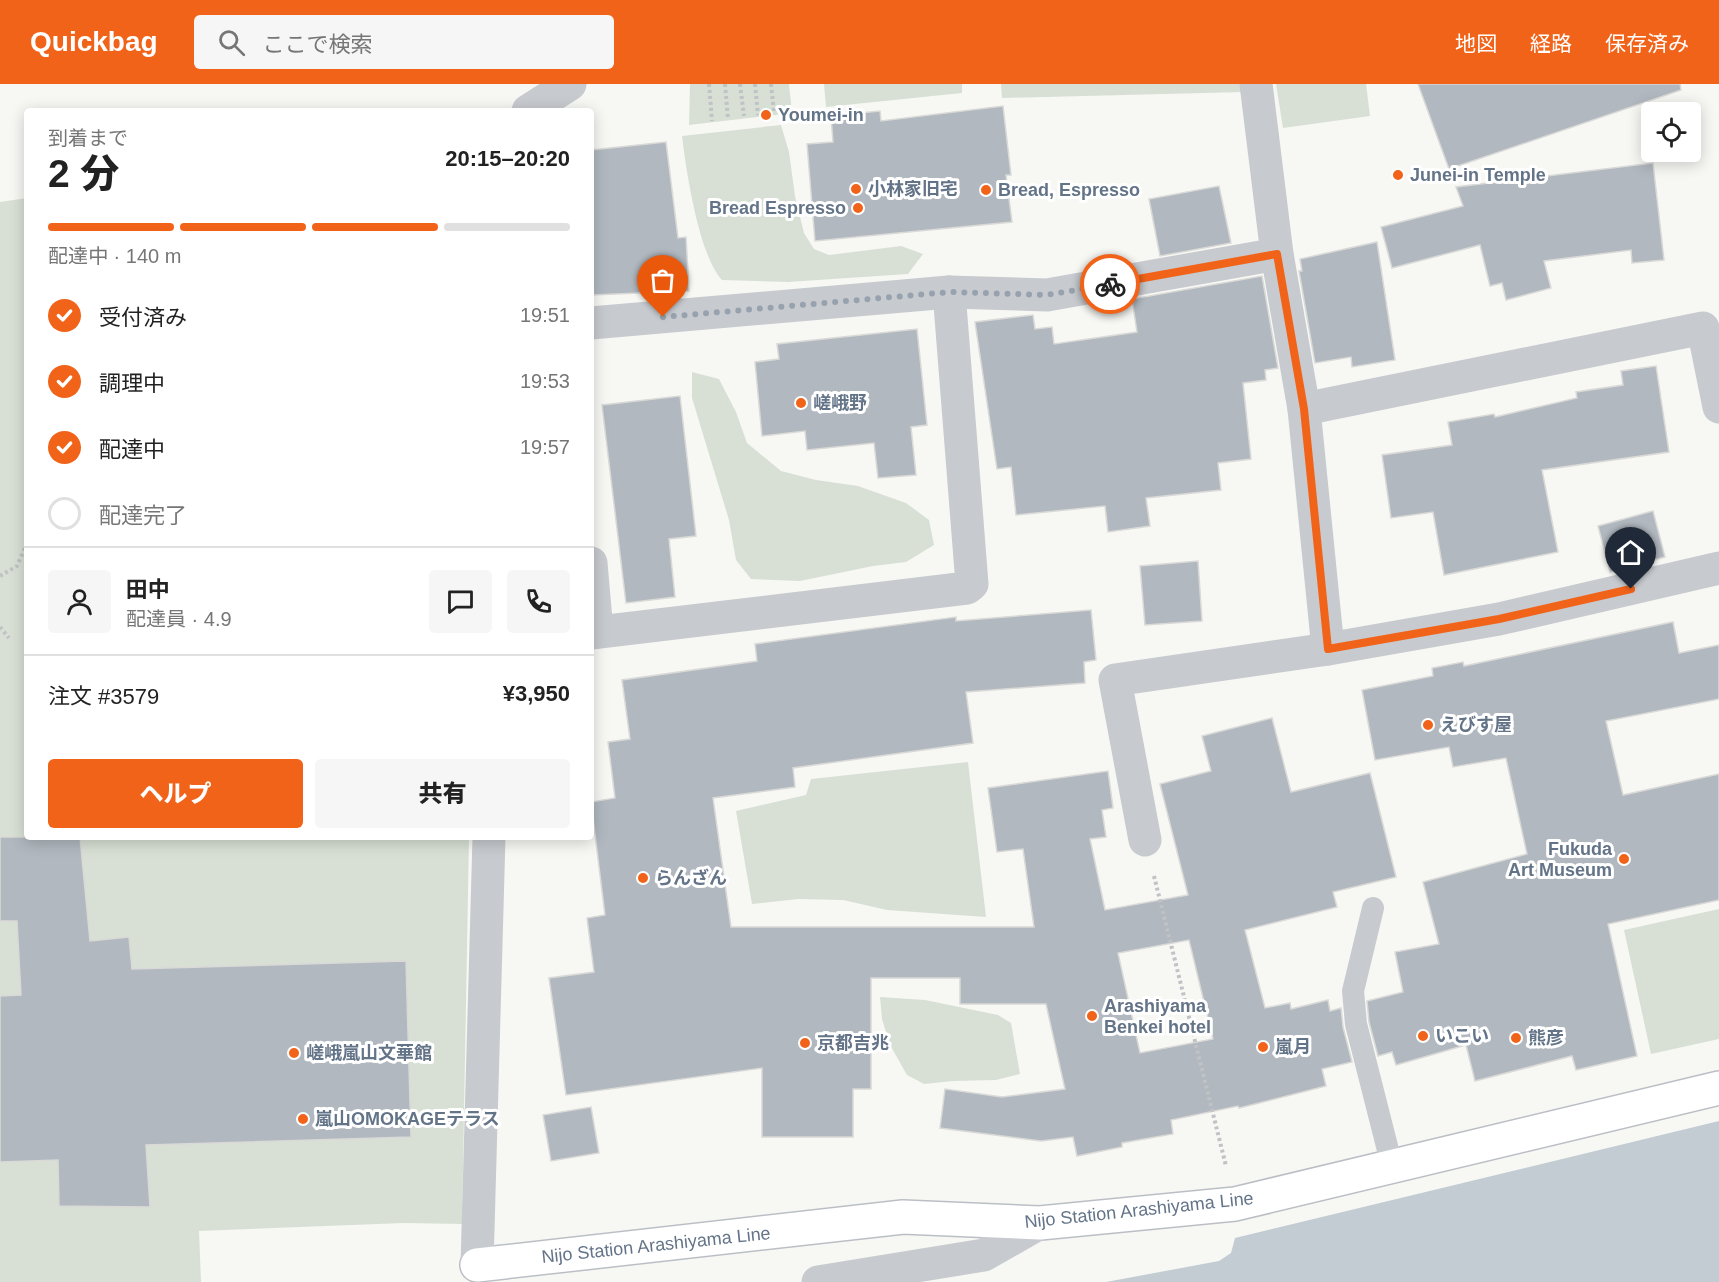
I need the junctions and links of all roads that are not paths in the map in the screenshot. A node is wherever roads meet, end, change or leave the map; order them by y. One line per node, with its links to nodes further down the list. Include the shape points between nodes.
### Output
1 (570, 84): 3 (street)
2 (1256, 84): 4 (street)
3 (533, 108)
4 (1277, 254): 5 (street, via 1047,295); 9 (street)
5 (950, 292): 6 (street); 11 (street, via 972,584 967,588)
6 (594, 323)
7 (1713, 348): 8 (street); 9 (street, via 1703,328)
8 (1719, 407)
9 (1304, 409): 12 (street)
10 (1719, 568): 12 (street, via 1499,619)
11 (594, 633)
12 (1328, 649): 14 (street, via 1115,680)
13 (489, 840): 19 (street)
14 (1145, 840)
15 (1373, 908): 17 (lane, via 1353,991 1356,1024)
16 (1719, 1088): 17 (main road, Nijo Station Arashiyama Line)
17 (1392, 1166): 18 (main road, Nijo Station Arashiyama Line, via 1235,1204)
18 (1040, 1223): 19 (main road, Nijo Station Arashiyama Line, via 903,1216); 20 (street, via 984,1255)
19 (477, 1265)
20 (818, 1282)

